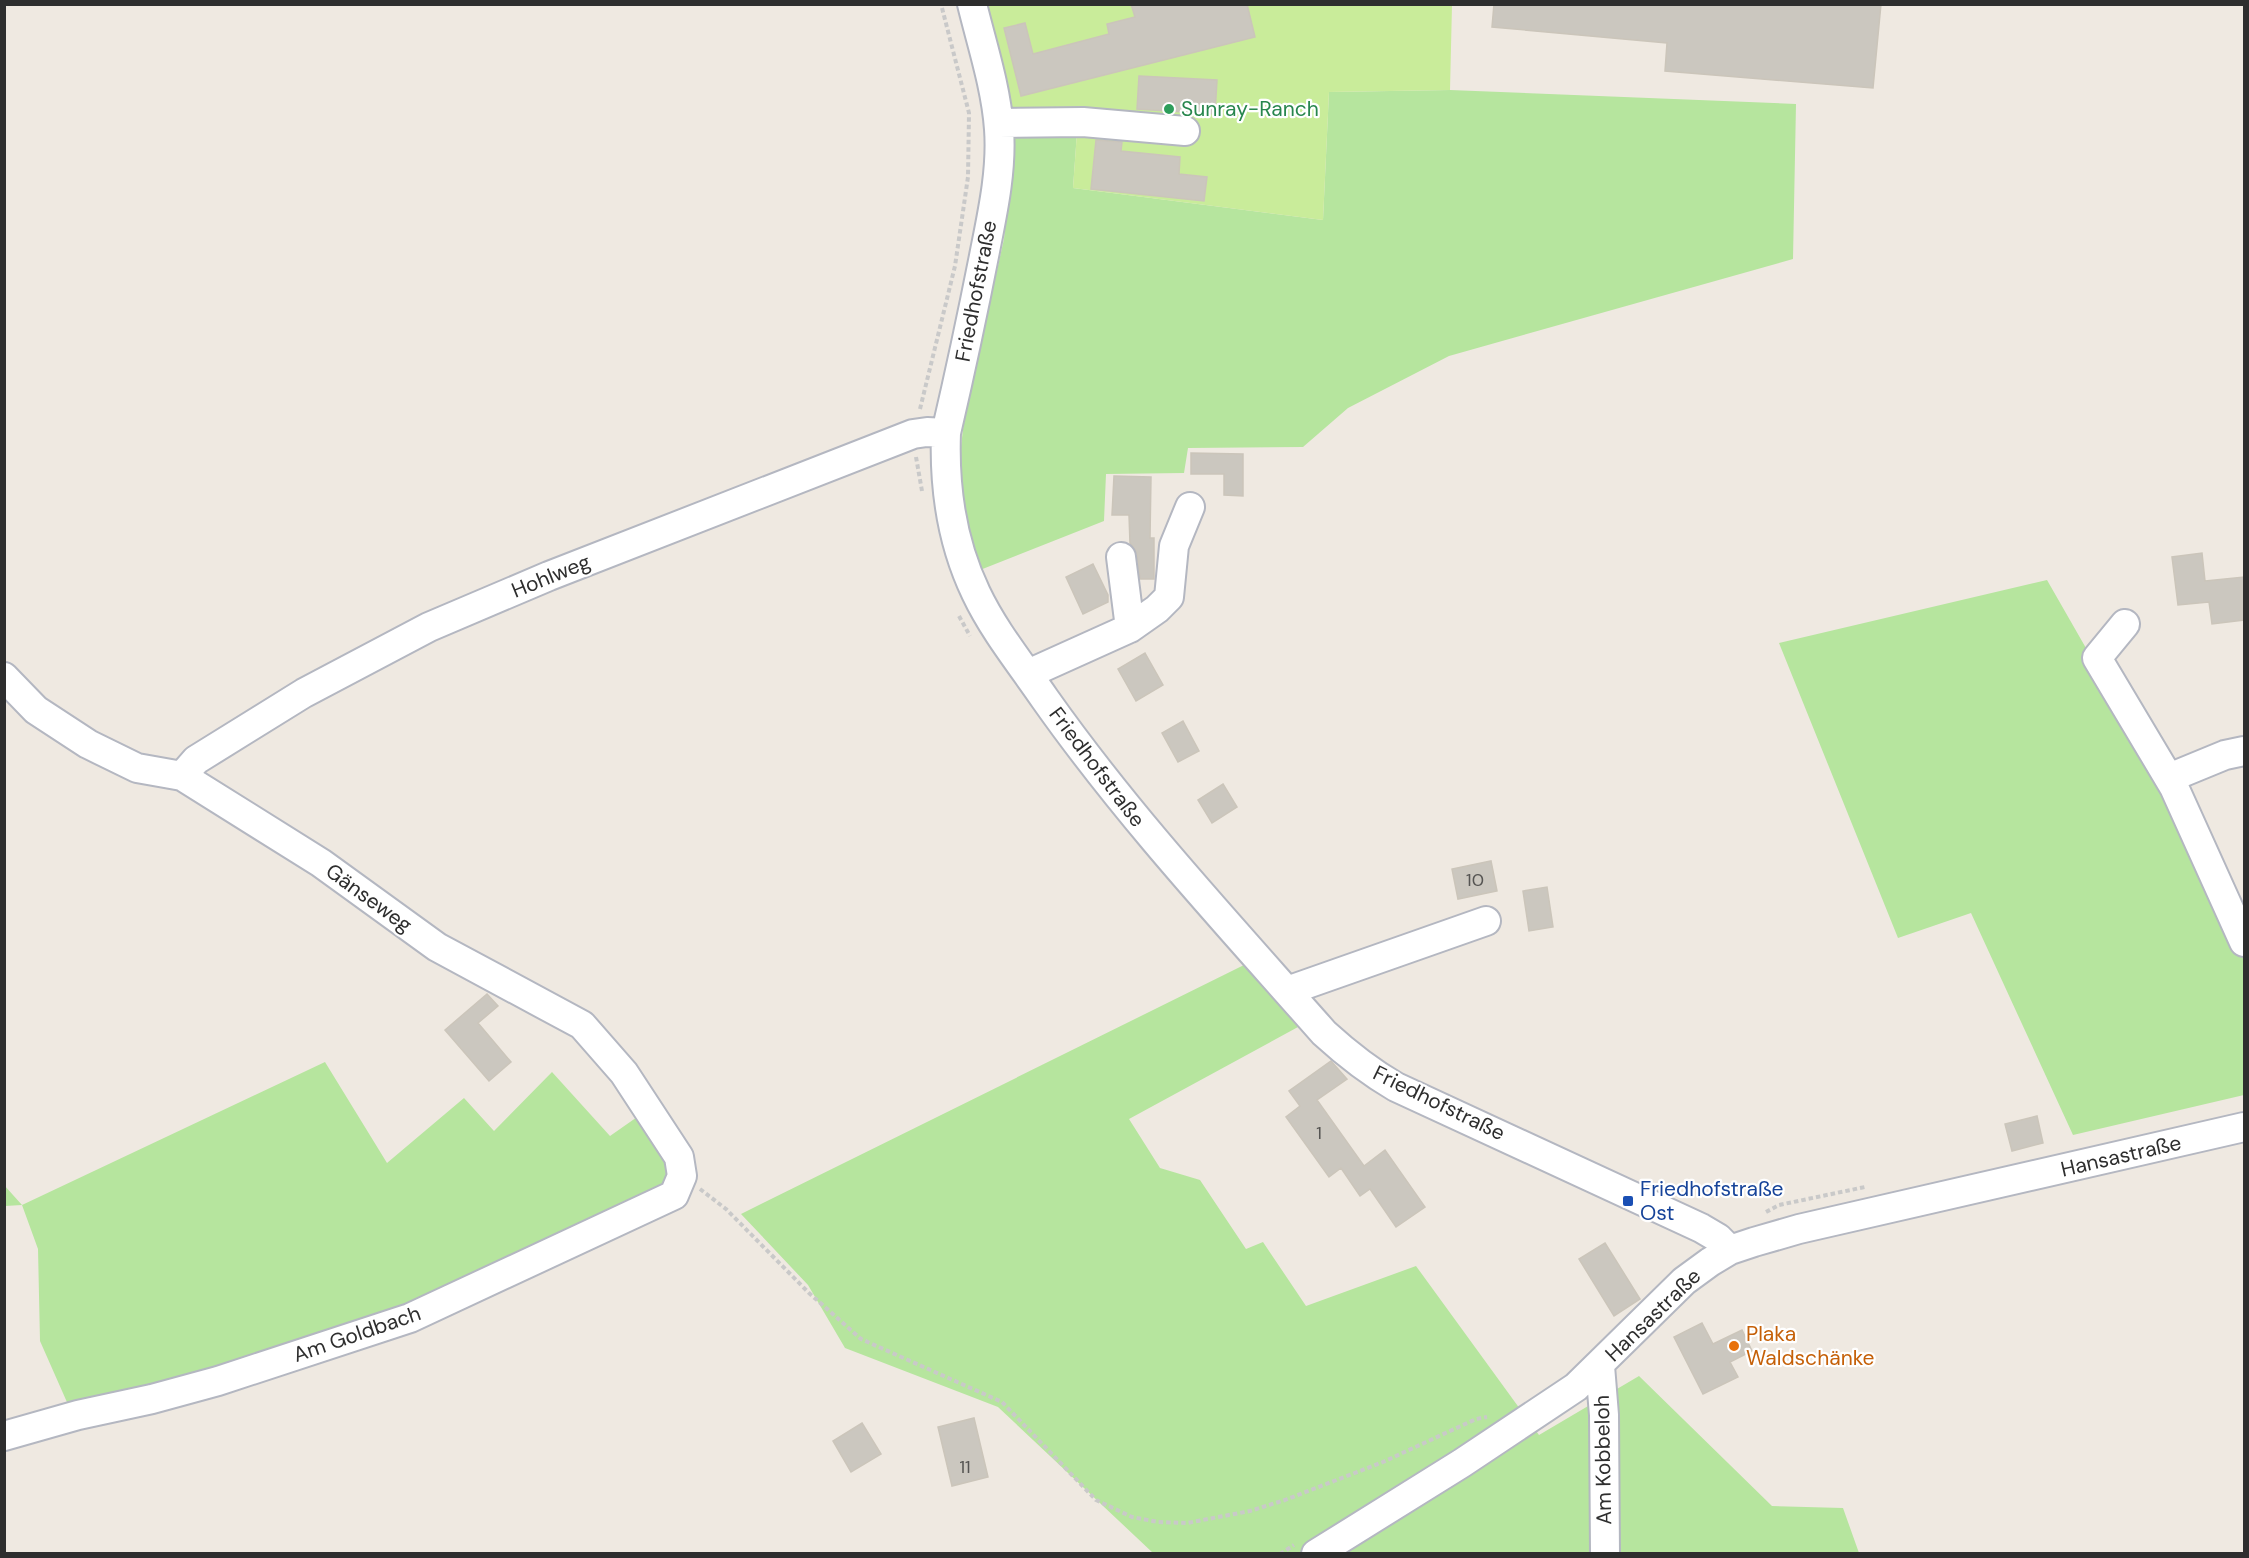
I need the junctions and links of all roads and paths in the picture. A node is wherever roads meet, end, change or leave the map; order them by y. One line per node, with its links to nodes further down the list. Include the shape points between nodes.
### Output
1 (941, 4): 6 (path, via 969,113 968,177 955,266)
2 (972, 4): 3 (street, Friedhofstraße)
3 (999, 123): 4 (street, via 1083,122); 5 (street, Friedhofstraße, via 998,176 990,227)
4 (1185, 131)
5 (946, 433): 6 (street, Hohlweg); 11 (street, Friedhofstraße, via 946,486 964,563 994,626)
6 (914, 434): 14 (street, Hohlweg, via 549,576 429,627 304,693 196,760)
7 (1190, 507): 10 (street, via 1174,546 1169,597)
8 (1121, 557): 10 (street)
9 (2125, 624): 15 (street, via 2097,658)
10 (1130, 628): 11 (street)
11 (1028, 674): 18 (street, Friedhofstraße, via 1150,836)
12 (4, 677): 14 (street, Gänseweg, via 36,710 88,744 137,768)
13 (2244, 751): 15 (street)
14 (182, 776): 20 (street, Gänseweg, via 321,863 437,947 582,1025 624,1073 679,1157)
15 (2169, 778): 17 (street)
16 (1485, 921): 18 (street)
17 (2244, 942)
18 (1287, 991): 21 (street, Friedhofstraße, via 1348,1055 1396,1087 1701,1228)
19 (2244, 1127): 21 (street, Hansastraße, via 1799,1229)
20 (682, 1176): 23 (path, via 726,1209 861,1339 1002,1402 1096,1500 1132,1517 1187,1523 1250,1511 1383,1461 1476,1419); 24 (street, Am Goldbach, via 674,1195 410,1318 218,1381)
21 (1730, 1251): 22 (street, Hansastraße, via 1684,1281)
22 (1600, 1366): 25 (street, Hansastraße, via 1511,1431); 26 (street, Am Kobbeloh)
23 (1493, 1416)
24 (4, 1436)
25 (1316, 1554)
26 (1605, 1554)

